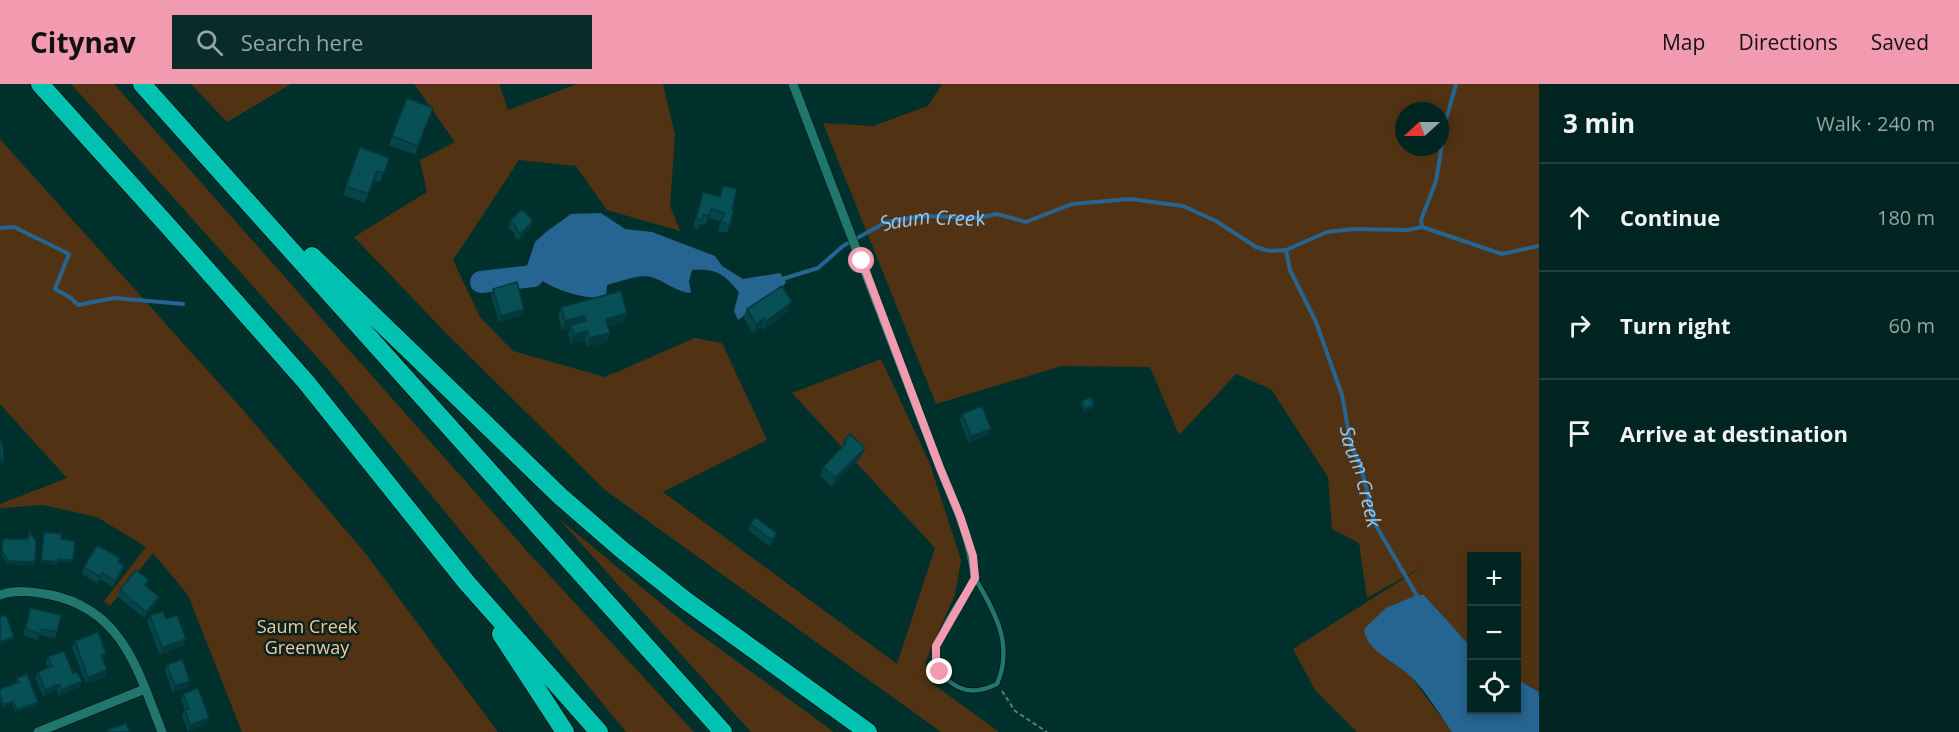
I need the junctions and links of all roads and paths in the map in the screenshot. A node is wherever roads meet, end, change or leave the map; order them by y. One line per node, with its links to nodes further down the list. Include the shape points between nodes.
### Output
1 (40, 84): 6 (highway, via 306,382)
2 (142, 84): 4 (highway)
3 (793, 84): 5 (street, via 960,516 973,556)
4 (219, 168): 14 (highway); 15 (highway, via 560,496 686,600)
5 (975, 578): 8 (lane, via 991,606 1004,645 1004,669); 8 (lane, via 936,646 936,660 940,672 962,690 982,691)
6 (467, 583): 12 (highway); 13 (highway)
7 (0, 595): 9 (street, via 32,591 65,598 97,614 117,633)
8 (997, 684): 16 (path, via 1015,711)
9 (145, 689): 10 (street); 11 (street)
10 (38, 732)
11 (162, 732)
12 (565, 732)
13 (599, 732)
14 (723, 732)
15 (868, 732)
16 (1047, 732)

